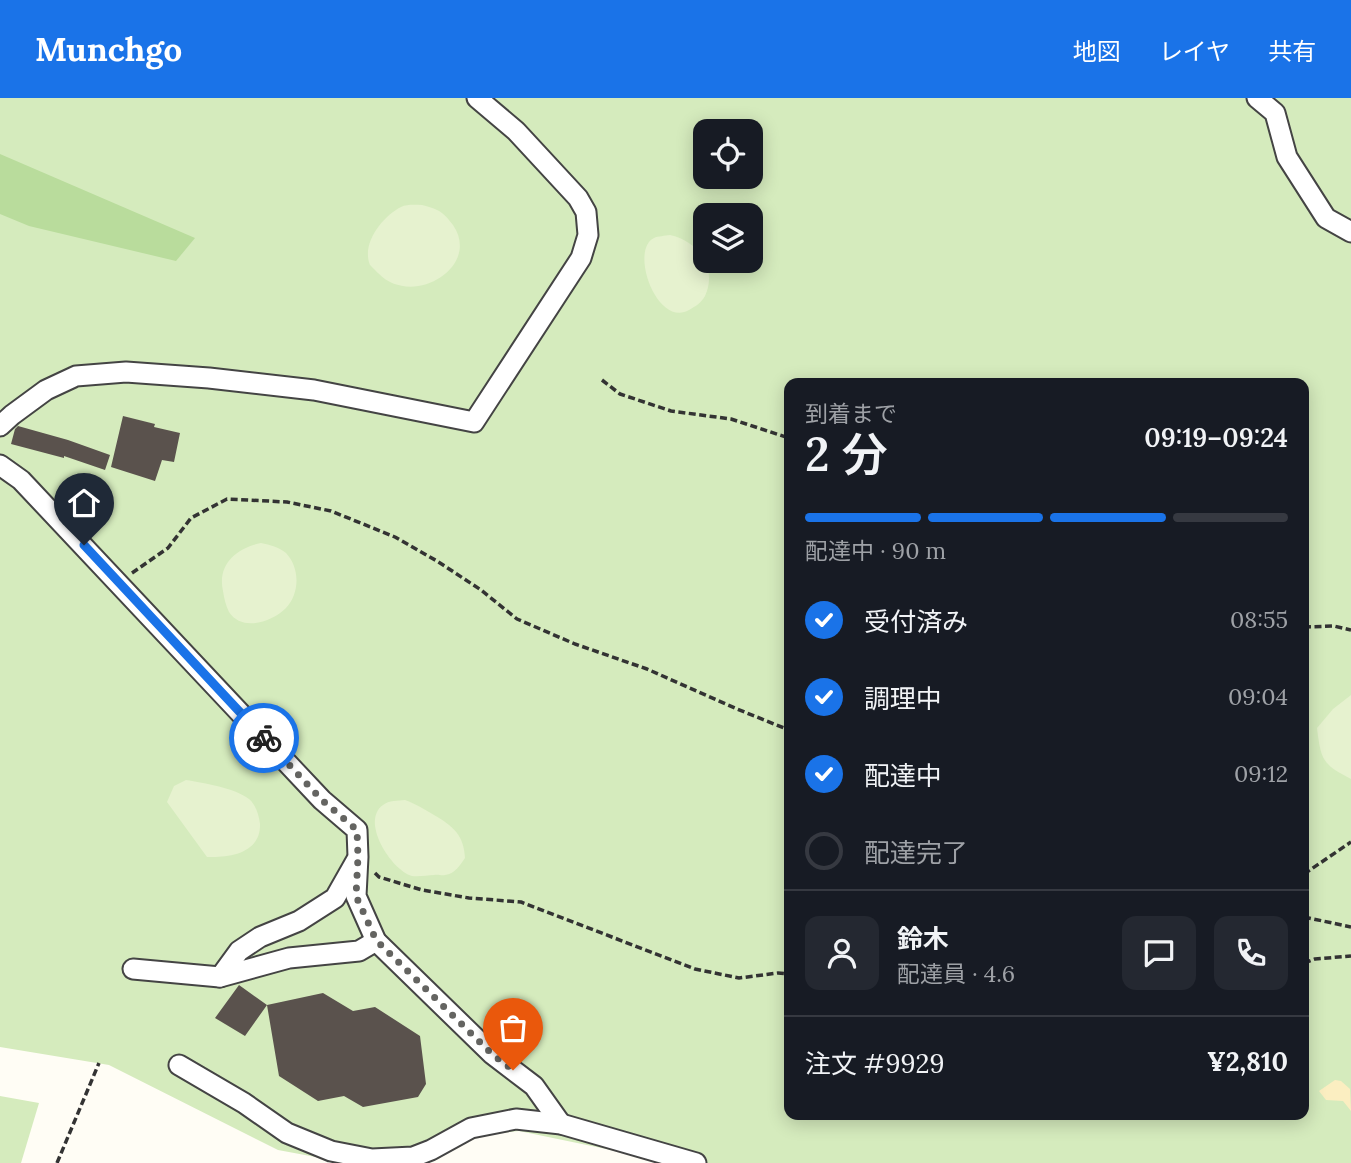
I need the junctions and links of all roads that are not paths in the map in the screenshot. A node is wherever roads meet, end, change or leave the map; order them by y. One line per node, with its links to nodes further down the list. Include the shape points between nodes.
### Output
1 (477, 98): 4 (street, via 516,131 578,198 586,212 588,235 580,258 474,422 314,390 126,372 76,376 46,390)
2 (1257, 98): 3 (street, via 1275,113 1287,157 1326,218)
3 (1351, 232)
4 (0, 426)
5 (0, 465): 6 (street, via 21,480 322,800 357,830)
6 (358, 857): 7 (street, via 356,896); 9 (street, via 335,898 239,951)
7 (376, 940): 9 (street, via 359,951 289,958); 11 (street, via 492,1054 534,1086)
8 (133, 969): 9 (street)
9 (220, 977)
10 (179, 1065): 11 (street, via 287,1133 331,1151 372,1160 412,1157 471,1128 516,1119)
11 (561, 1124): 12 (street)
12 (696, 1163)

